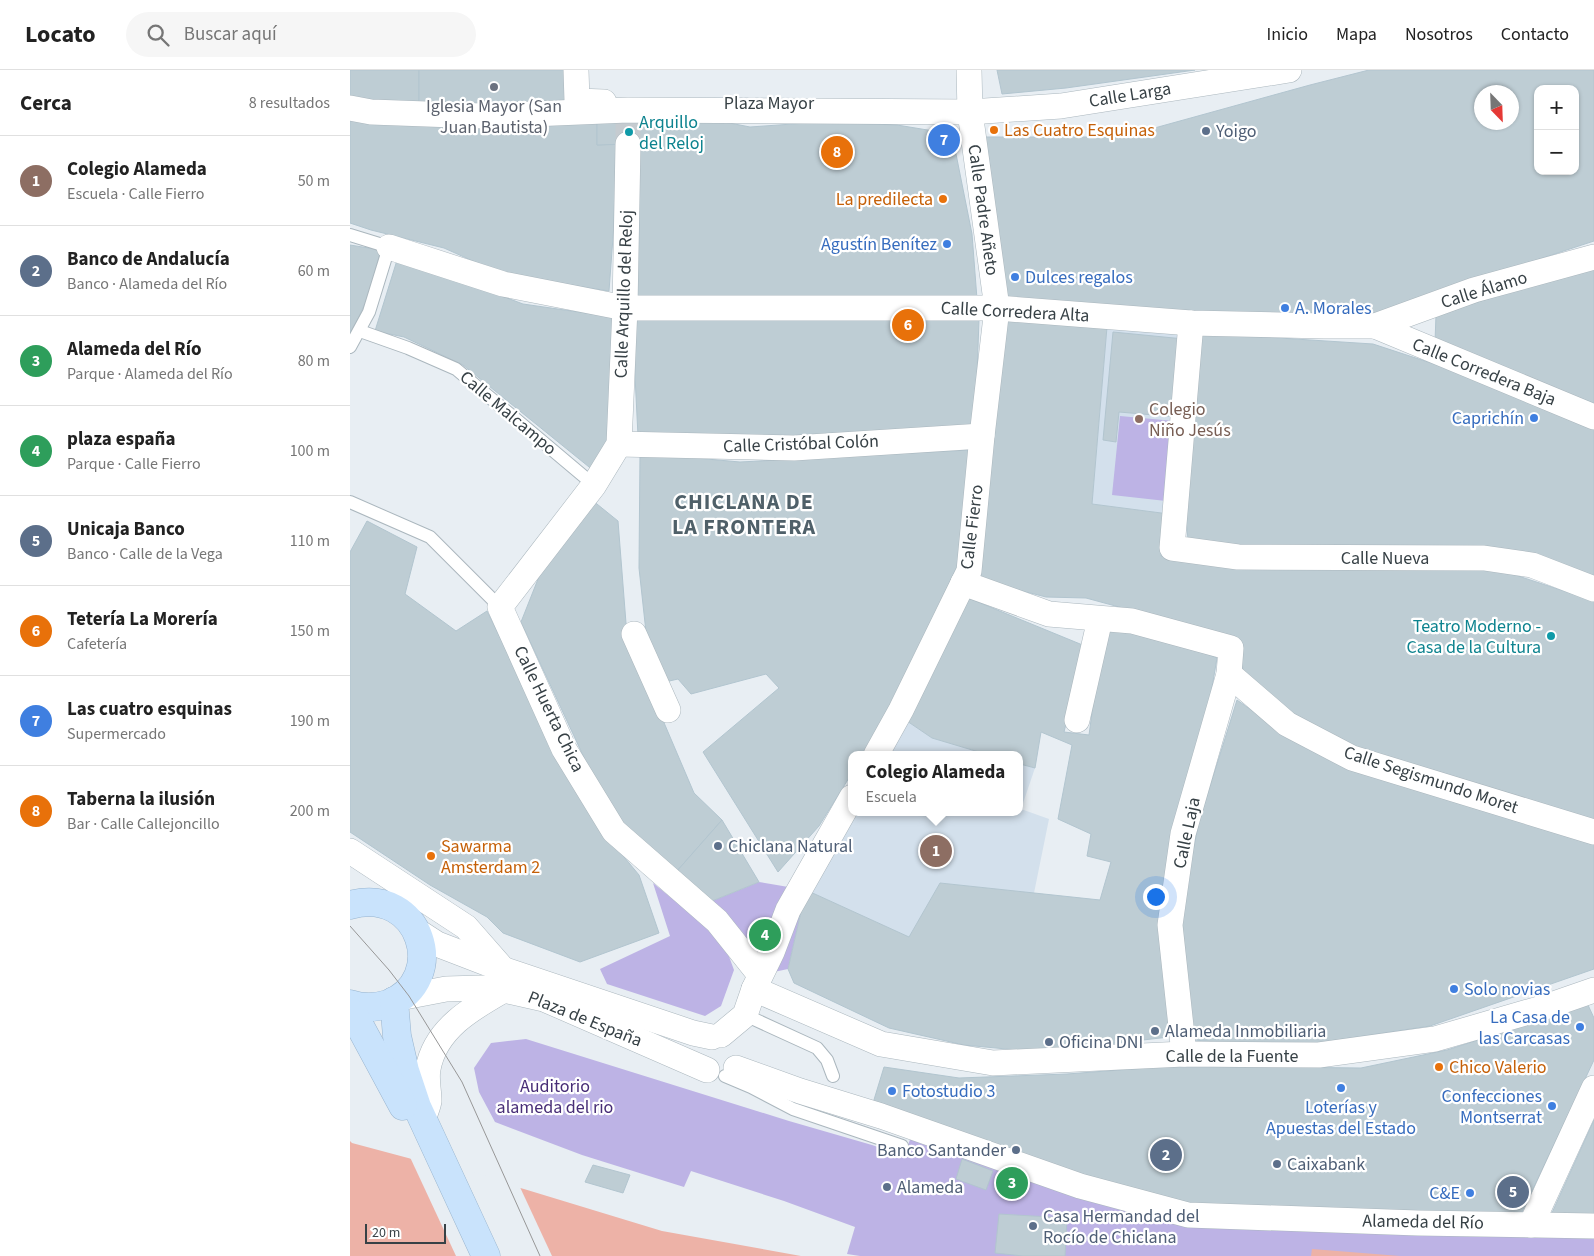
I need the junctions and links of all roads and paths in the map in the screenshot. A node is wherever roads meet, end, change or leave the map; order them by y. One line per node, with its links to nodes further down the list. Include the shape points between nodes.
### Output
1 (576, 70): 2 (street, Plaza Mayor, via 577,101 627,104 958,103)
2 (958, 70)
3 (969, 70): 6 (street, Calle Padre Añeto)
4 (1289, 70): 6 (street, Calle Larga, via 1061,106)
5 (350, 108): 6 (street, Calle Larga, via 372,112 482,116)
6 (970, 112): 12 (street, Calle Padre Añeto)
7 (628, 144): 11 (street, Calle Arquillo del Reloj)
8 (350, 235): 9 (lane)
9 (389, 247): 11 (street, Calle Corredera Alta, via 503,284); 15 (lane, via 376,293)
10 (1594, 257): 14 (street, Calle Álamo, via 1474,290)
11 (625, 308): 12 (street, Calle Corredera Alta); 19 (street, Calle Arquillo del Reloj)
12 (997, 308): 13 (street, Calle Corredera Alta); 18 (street, Calle Fierro)
13 (1191, 323): 14 (street, Calle Corredera Alta); 23 (street, Calle Nueva, via 1172,548 1238,557 1484,558 1532,565)
14 (1375, 326): 17 (street, Calle Corredera Baja)
15 (360, 331): 16 (lane); 20 (lane, Calle Malcampo, via 456,369)
16 (350, 347)
17 (1594, 417)
18 (982, 436): 19 (street, Calle Cristóbal Colón, via 794,448); 22 (street, Calle Fierro, via 970,571)
19 (619, 444): 20 (street)
20 (594, 485): 24 (street)
21 (350, 502): 24 (lane, via 430,538)
22 (963, 583): 25 (street, via 1049,614); 30 (street, Calle Fierro)
23 (1594, 589)
24 (500, 607): 37 (street, Calle Huerta Chica, via 564,749 614,831 717,921)
25 (1100, 619): 27 (street, Calle Laja, via 1132,620 1231,648); 29 (street)
26 (634, 634): 28 (street)
27 (1229, 674): 32 (street, Calle Segismundo Moret, via 1287,724 1352,758); 44 (street, Calle Laja, via 1183,834 1170,925)
28 (668, 710)
29 (1077, 720)
30 (878, 751)
31 (848, 804): 37 (street, via 788,910)
32 (1594, 832)
33 (350, 851): 36 (street, via 466,927)
34 (358, 899): 35 (main road, via 388,904 399,910)
35 (417, 931): 36 (street, Plaza de España); 39 (main road, via 422,956 420,970 414,982)
36 (503, 980): 39 (street, Plaza de España, via 481,988 446,989); 43 (street, Plaza de España, via 694,1033); 45 (street, Plaza de España); 48 (street, via 457,1019 434,1051 428,1068)
37 (757, 982): 42 (street); 44 (street, Calle de la Fuente, via 880,1044 993,1063)
38 (1594, 990): 44 (street, Calle de la Fuente, via 1435,1039 1319,1056)
39 (397, 999): 40 (main road, via 366,1008); 48 (main road, via 396,1036 405,1071)
40 (350, 1004)
41 (350, 1012): 48 (main road, via 406,1112)
42 (745, 1015): 43 (street); 46 (lane, via 816,1048 828,1060)
43 (716, 1036): 45 (street, via 702,1047 702,1064); 45 (street, via 732,1039 740,1049 740,1063)
44 (1184, 1054)
45 (723, 1071): 49 (lane, via 794,1110); 50 (street, Alameda del Río, via 881,1116 1080,1186 1188,1214)
46 (833, 1076)
47 (1594, 1088): 50 (street)
48 (426, 1125): 52 (main road)
49 (902, 1146)
50 (1531, 1225): 51 (street, Alameda del Río)
51 (1594, 1226)
52 (486, 1256)

